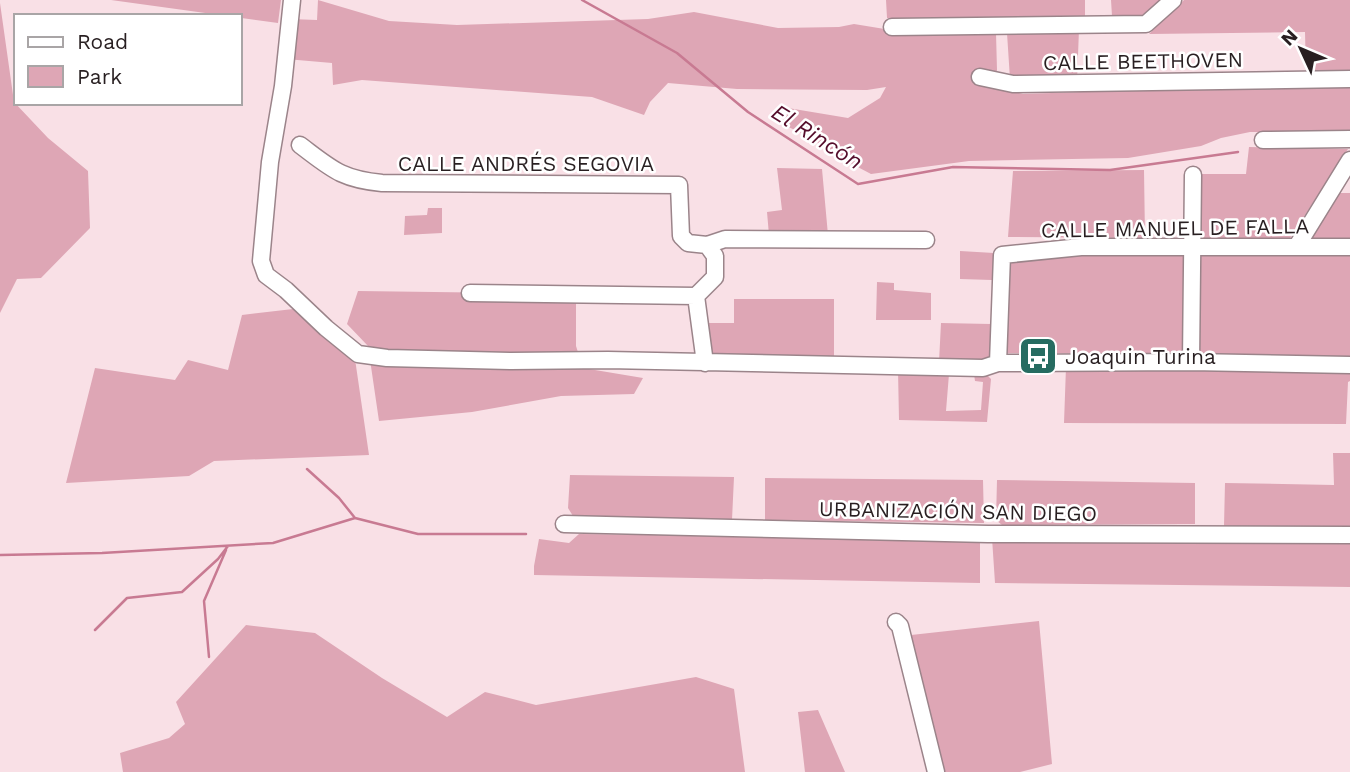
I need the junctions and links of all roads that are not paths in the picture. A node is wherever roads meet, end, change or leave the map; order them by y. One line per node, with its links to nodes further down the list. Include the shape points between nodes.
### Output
1 (292, 0): 19 (street, via 261,261 266,275 326,328 358,354 387,358)
2 (1173, 0): 3 (street, via 1146,24)
3 (892, 27)
4 (980, 77): 5 (street, CALLE BEETHOVEN, via 1013,84)
5 (1350, 79)
6 (1350, 139): 7 (street)
7 (1263, 140)
8 (300, 145): 12 (street, CALLE ANDRÉS SEGOVIA, via 327,167 358,181 679,185 681,236 688,243)
9 (1350, 160): 14 (street)
10 (1193, 175): 13 (street)
11 (926, 240): 12 (street, via 724,239)
12 (707, 245): 17 (street, via 715,256 715,277)
13 (1194, 246): 14 (street, CALLE MANUEL DE FALLA); 18 (street); 20 (street, CALLE MANUEL DE FALLA, via 1081,247 1002,255)
14 (1297, 246): 15 (street, CALLE MANUEL DE FALLA)
15 (1350, 247)
16 (470, 293): 17 (street)
17 (696, 296): 19 (street)
18 (1191, 362): 20 (street); 21 (street)
19 (705, 363): 20 (street, via 982,368)
20 (998, 363)
21 (1350, 365)
22 (564, 524): 23 (street, URBANIZACIÓN SAN DIEGO, via 988,534)
23 (1350, 535)
24 (897, 622): 25 (street)
25 (936, 772)

